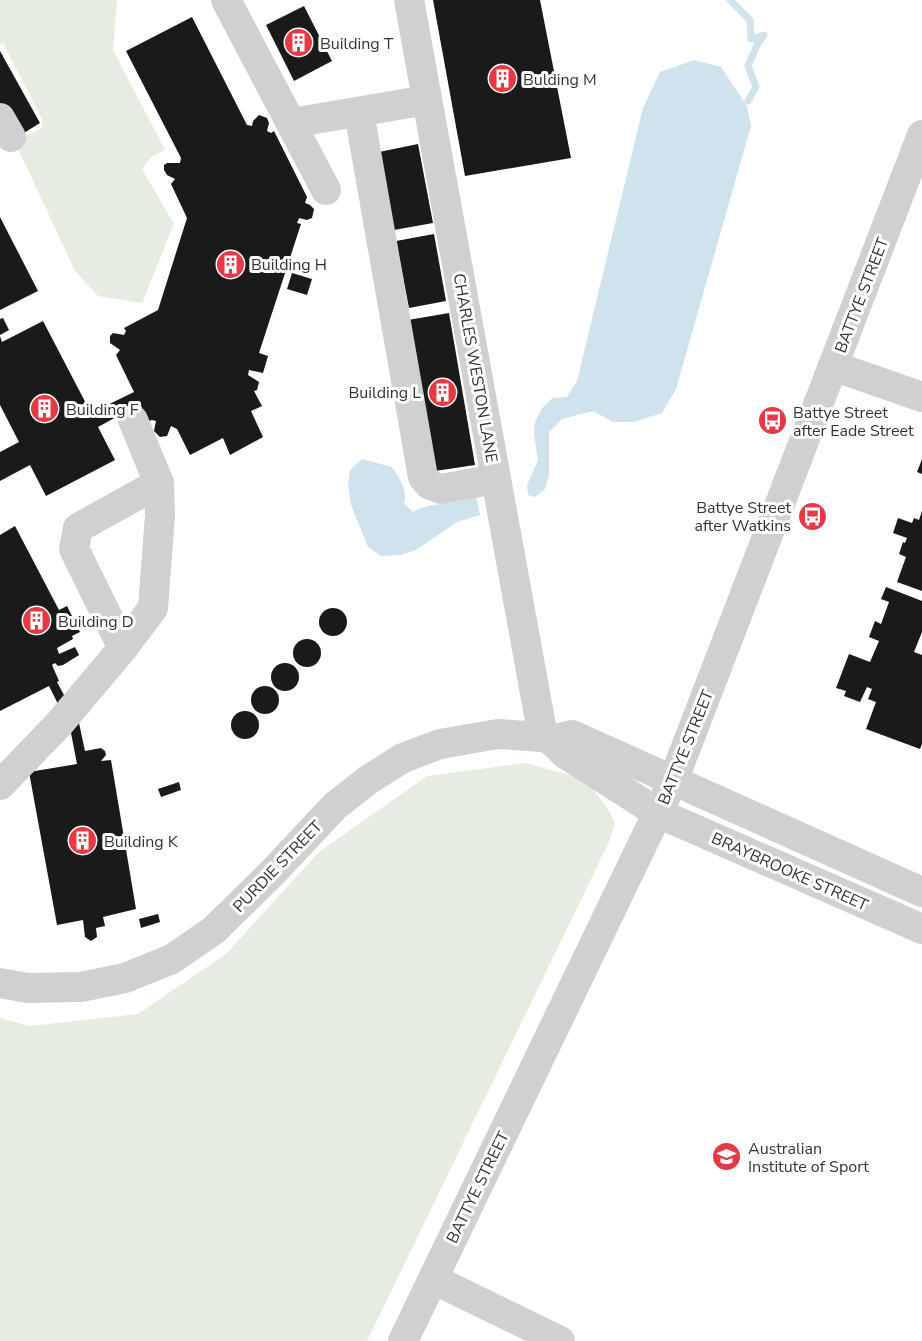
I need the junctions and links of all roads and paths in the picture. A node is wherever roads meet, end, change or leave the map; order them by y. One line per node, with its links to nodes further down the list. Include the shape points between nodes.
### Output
1 (226, 0): 5 (street)
2 (409, 0): 3 (street, CHARLES WESTON LANE)
3 (427, 99): 4 (street); 11 (street, CHARLES WESTON LANE)
4 (359, 111): 5 (street); 11 (street, via 423,477 441,489)
5 (292, 123): 7 (street)
6 (922, 135): 8 (street, BATTYE STREET)
7 (326, 190)
8 (833, 366): 9 (street); 15 (street, BATTYE STREET)
9 (922, 397)
10 (133, 420): 12 (street)
11 (496, 479): 14 (street, CHARLES WESTON LANE)
12 (159, 483): 13 (street, via 153,608); 13 (street, via 78,528 74,549)
13 (123, 648): 16 (street, via 59,724)
14 (547, 739): 15 (street, PURDIE STREET, via 572,735); 17 (street); 20 (street, PURDIE STREET, via 498,734 440,744 403,758 335,806 214,930 172,959 125,978 81,987 28,988)
15 (673, 781): 17 (street, BATTYE STREET); 18 (street, BRAYBROOKE STREET)
16 (0, 785)
17 (658, 813): 19 (street, BRAYBROOKE STREET); 21 (street, BATTYE STREET)
18 (922, 892)
19 (922, 929)
20 (0, 983)
21 (433, 1279): 22 (street, BATTYE STREET); 23 (street)
22 (403, 1341)
23 (560, 1341)

